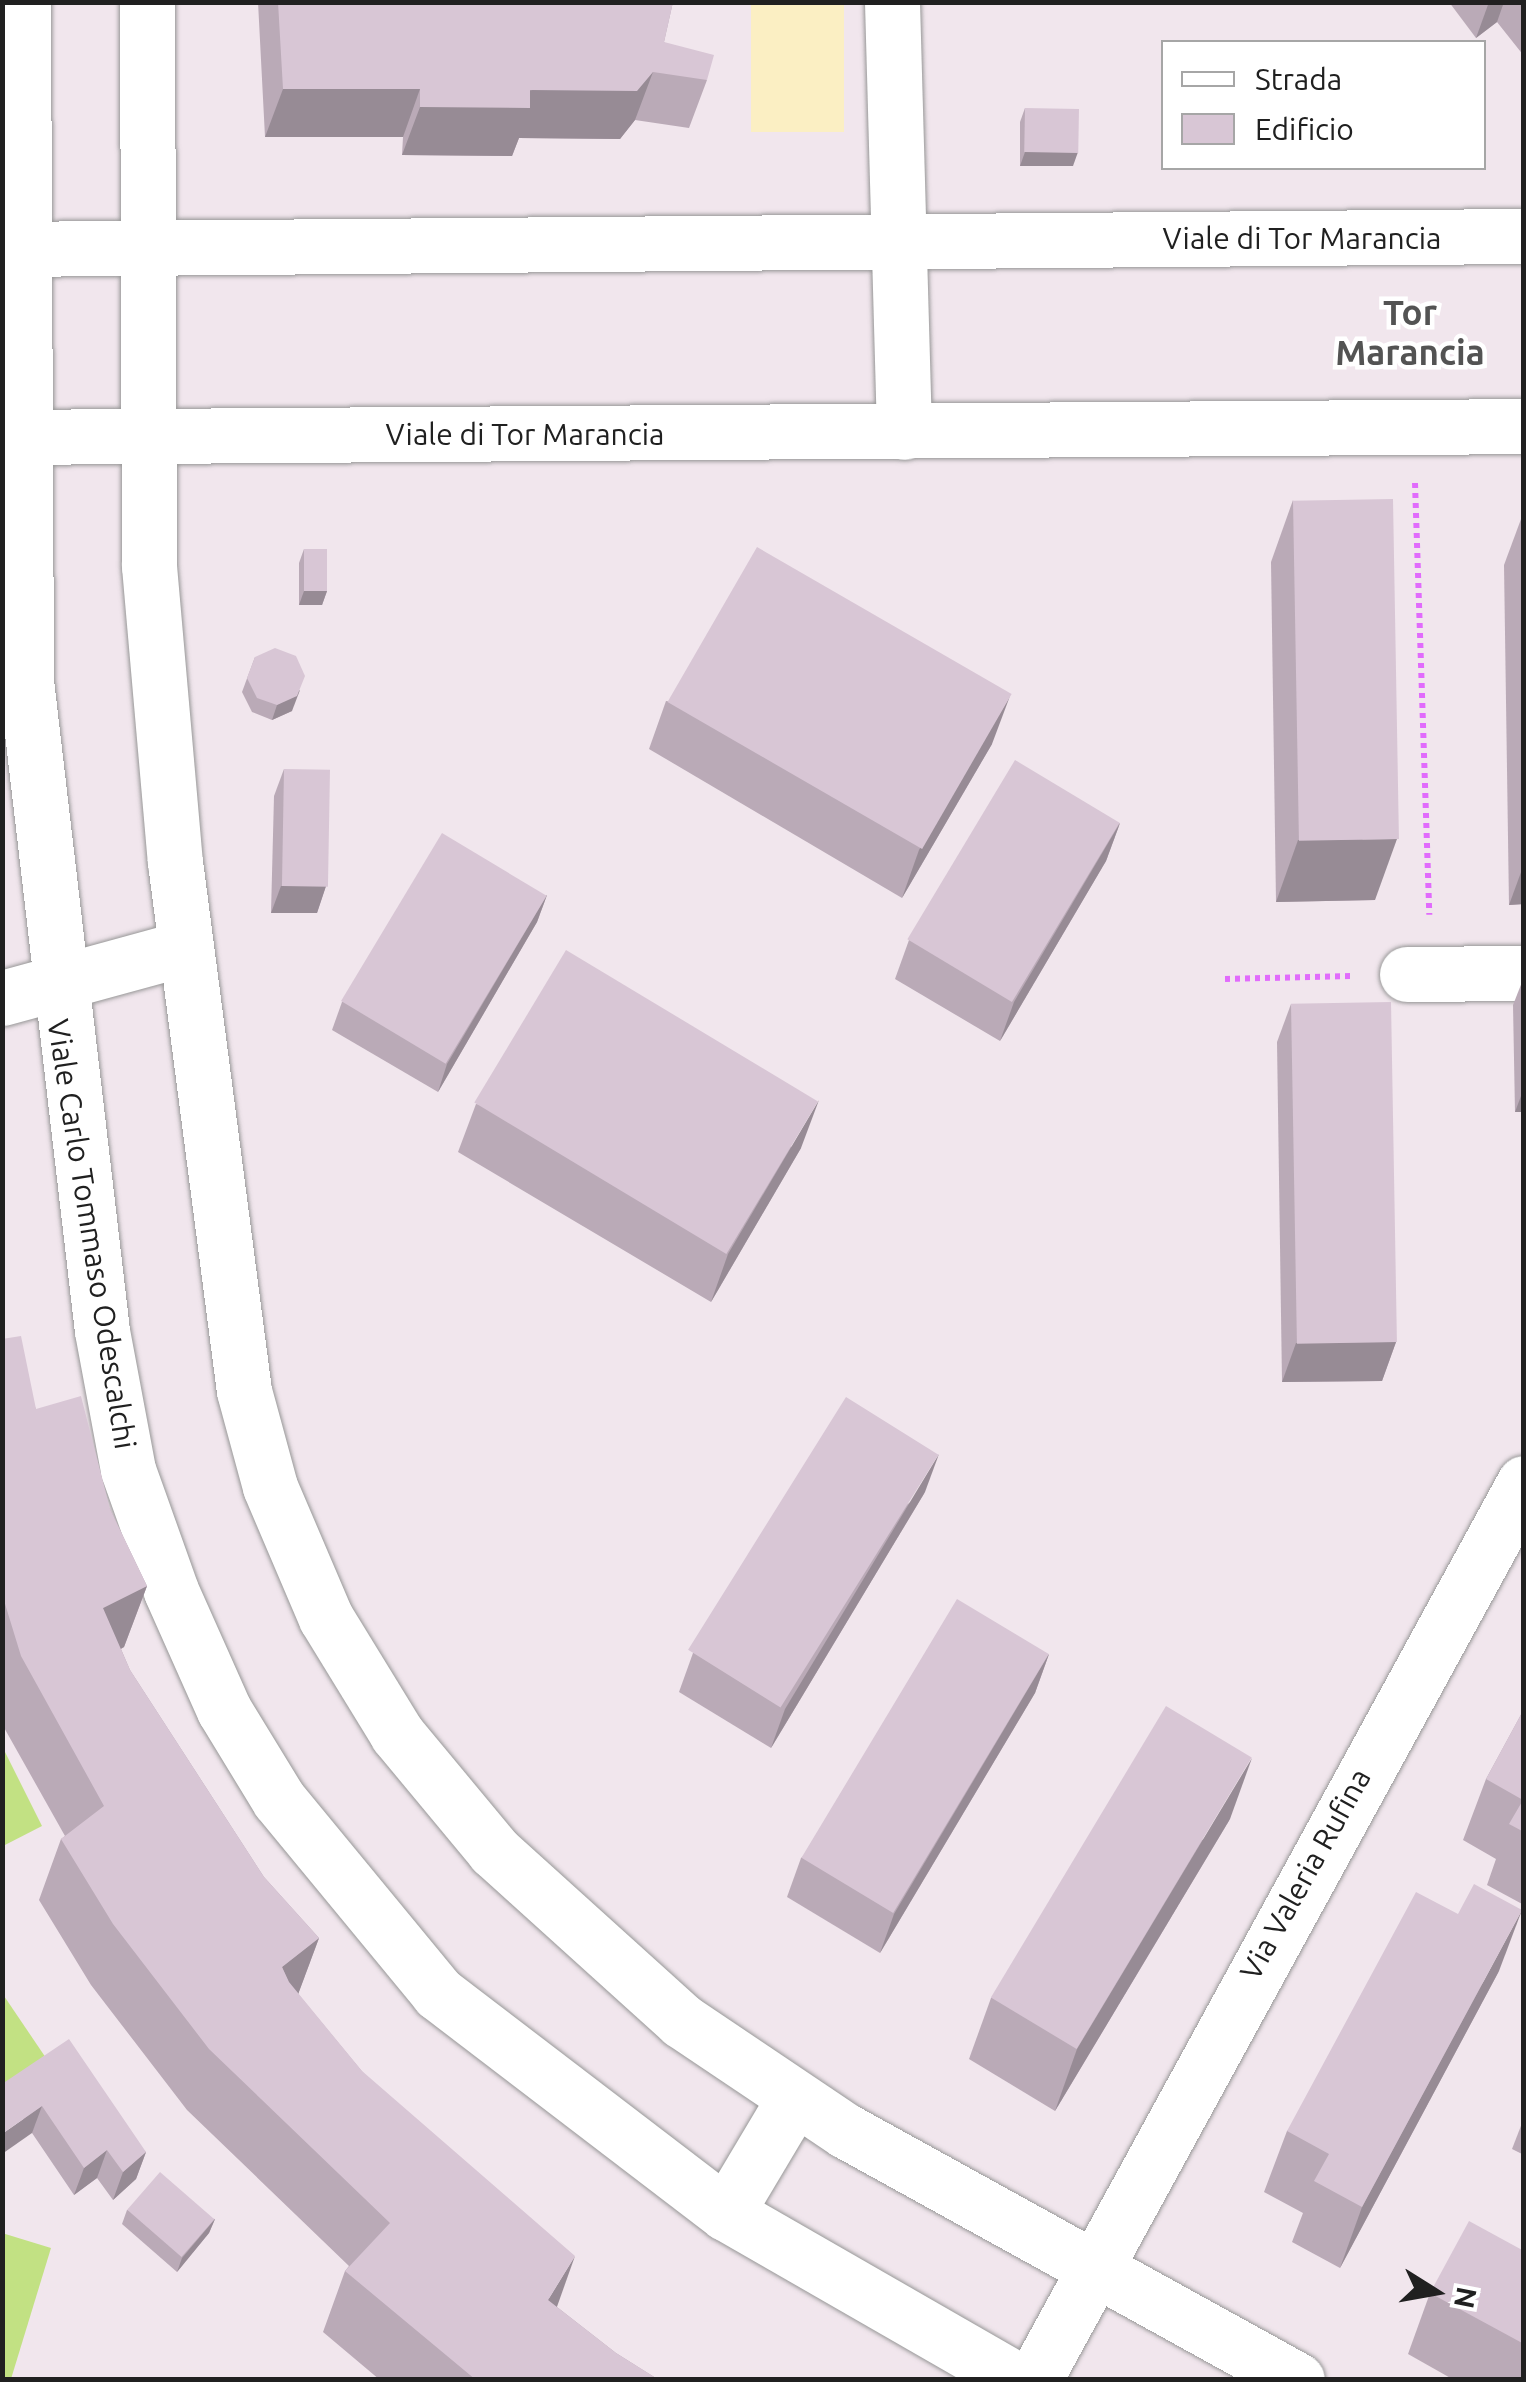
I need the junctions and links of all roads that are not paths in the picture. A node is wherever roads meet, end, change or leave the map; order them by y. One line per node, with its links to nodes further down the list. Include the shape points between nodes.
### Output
1 (23, 2): 7 (street)
2 (147, 2): 6 (street)
3 (892, 2): 5 (street)
4 (1524, 236): 5 (street, Viale di Tor Marancia)
5 (900, 240): 6 (street, Viale di Tor Marancia); 9 (street)
6 (148, 246): 7 (street, Viale di Tor Marancia); 11 (street)
7 (12, 249): 10 (street)
8 (1524, 426): 9 (street, Viale di Tor Marancia)
9 (904, 432): 11 (street, Viale di Tor Marancia)
10 (15, 437): 11 (street, Viale di Tor Marancia); 15 (street, Viale Carlo Tommaso Odescalchi, via 26,682)
11 (146, 437): 12 (street, via 156,676)
12 (186, 948): 15 (street, Viale Carlo Tommaso Odescalchi); 18 (street, via 244,1391 270,1487 326,1618 398,1734 494,1851 624,1973)
13 (1524, 973): 14 (street)
14 (1419, 974)
15 (55, 981): 16 (street); 19 (street, Viale Carlo Tommaso Odescalchi, via 124,1451 224,1710 303,1834 438,1993)
16 (2, 998)
17 (1524, 1483): 20 (street, Via Valeria Rufina)
18 (794, 2099): 19 (street); 20 (street)
19 (726, 2213): 21 (street, Viale Carlo Tommaso Odescalchi)
20 (1092, 2268): 22 (street); 23 (street)
21 (1017, 2380)
22 (1034, 2380)
23 (1297, 2380)

